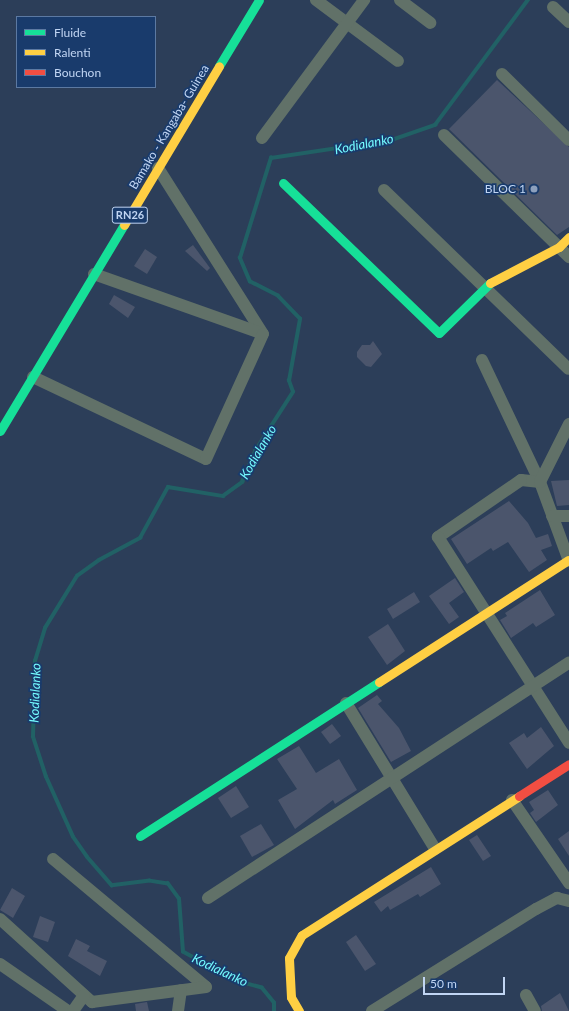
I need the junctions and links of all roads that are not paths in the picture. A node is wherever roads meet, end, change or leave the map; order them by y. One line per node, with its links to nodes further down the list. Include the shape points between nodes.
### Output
1 (259, 0): 14 (street, Bamako - Kangaba- Guinea / RN26)
2 (316, 0): 7 (street)
3 (364, 0): 7 (street)
4 (400, 0): 8 (street)
5 (553, 7): 6 (street)
6 (569, 22)
7 (347, 23): 9 (street); 12 (street)
8 (430, 23)
9 (398, 61)
10 (502, 74): 13 (street)
11 (444, 135): 18 (street)
12 (262, 138)
13 (569, 140)
14 (158, 168): 20 (street, Bamako - Kangaba- Guinea / RN26); 22 (street)
15 (283, 183): 21 (street, via 440,333)
16 (384, 190): 21 (street)
17 (569, 237): 18 (street)
18 (559, 247): 19 (street); 21 (street)
19 (569, 257)
20 (94, 274): 22 (street); 25 (street, Bamako - Kangaba- Guinea / RN26)
21 (483, 287): 24 (street)
22 (263, 334): 25 (street, via 206,458)
23 (482, 360): 28 (street)
24 (569, 369)
25 (32, 377): 27 (street, Bamako - Kangaba- Guinea / RN26)
26 (569, 424): 28 (street)
27 (0, 430)
28 (540, 482): 29 (street); 32 (street, via 521,480 438,537)
29 (552, 516): 30 (street); 31 (street)
30 (569, 516)
31 (569, 561): 32 (street)
32 (486, 612): 34 (street); 35 (street)
33 (569, 663): 34 (street)
34 (533, 687): 36 (street); 38 (street)
35 (346, 703): 38 (street); 40 (street)
36 (569, 743)
37 (569, 764): 39 (street)
38 (392, 779): 41 (street); 45 (street)
39 (512, 800): 41 (street); 43 (street)
40 (140, 836)
41 (435, 849): 56 (street, via 302,935 289,958 291,997)
42 (53, 859): 50 (street, via 206,987)
43 (569, 884)
44 (569, 888): 46 (street)
45 (208, 898)
46 (557, 898): 47 (street); 57 (street)
47 (569, 902)
48 (0, 919): 51 (street)
49 (0, 964): 53 (street)
50 (181, 990): 51 (street, via 92,1002); 55 (street)
51 (84, 995): 54 (street)
52 (526, 995): 58 (street)
53 (68, 1011)
54 (73, 1011)
55 (178, 1011)
56 (299, 1011)
57 (372, 1011)
58 (535, 1011)

